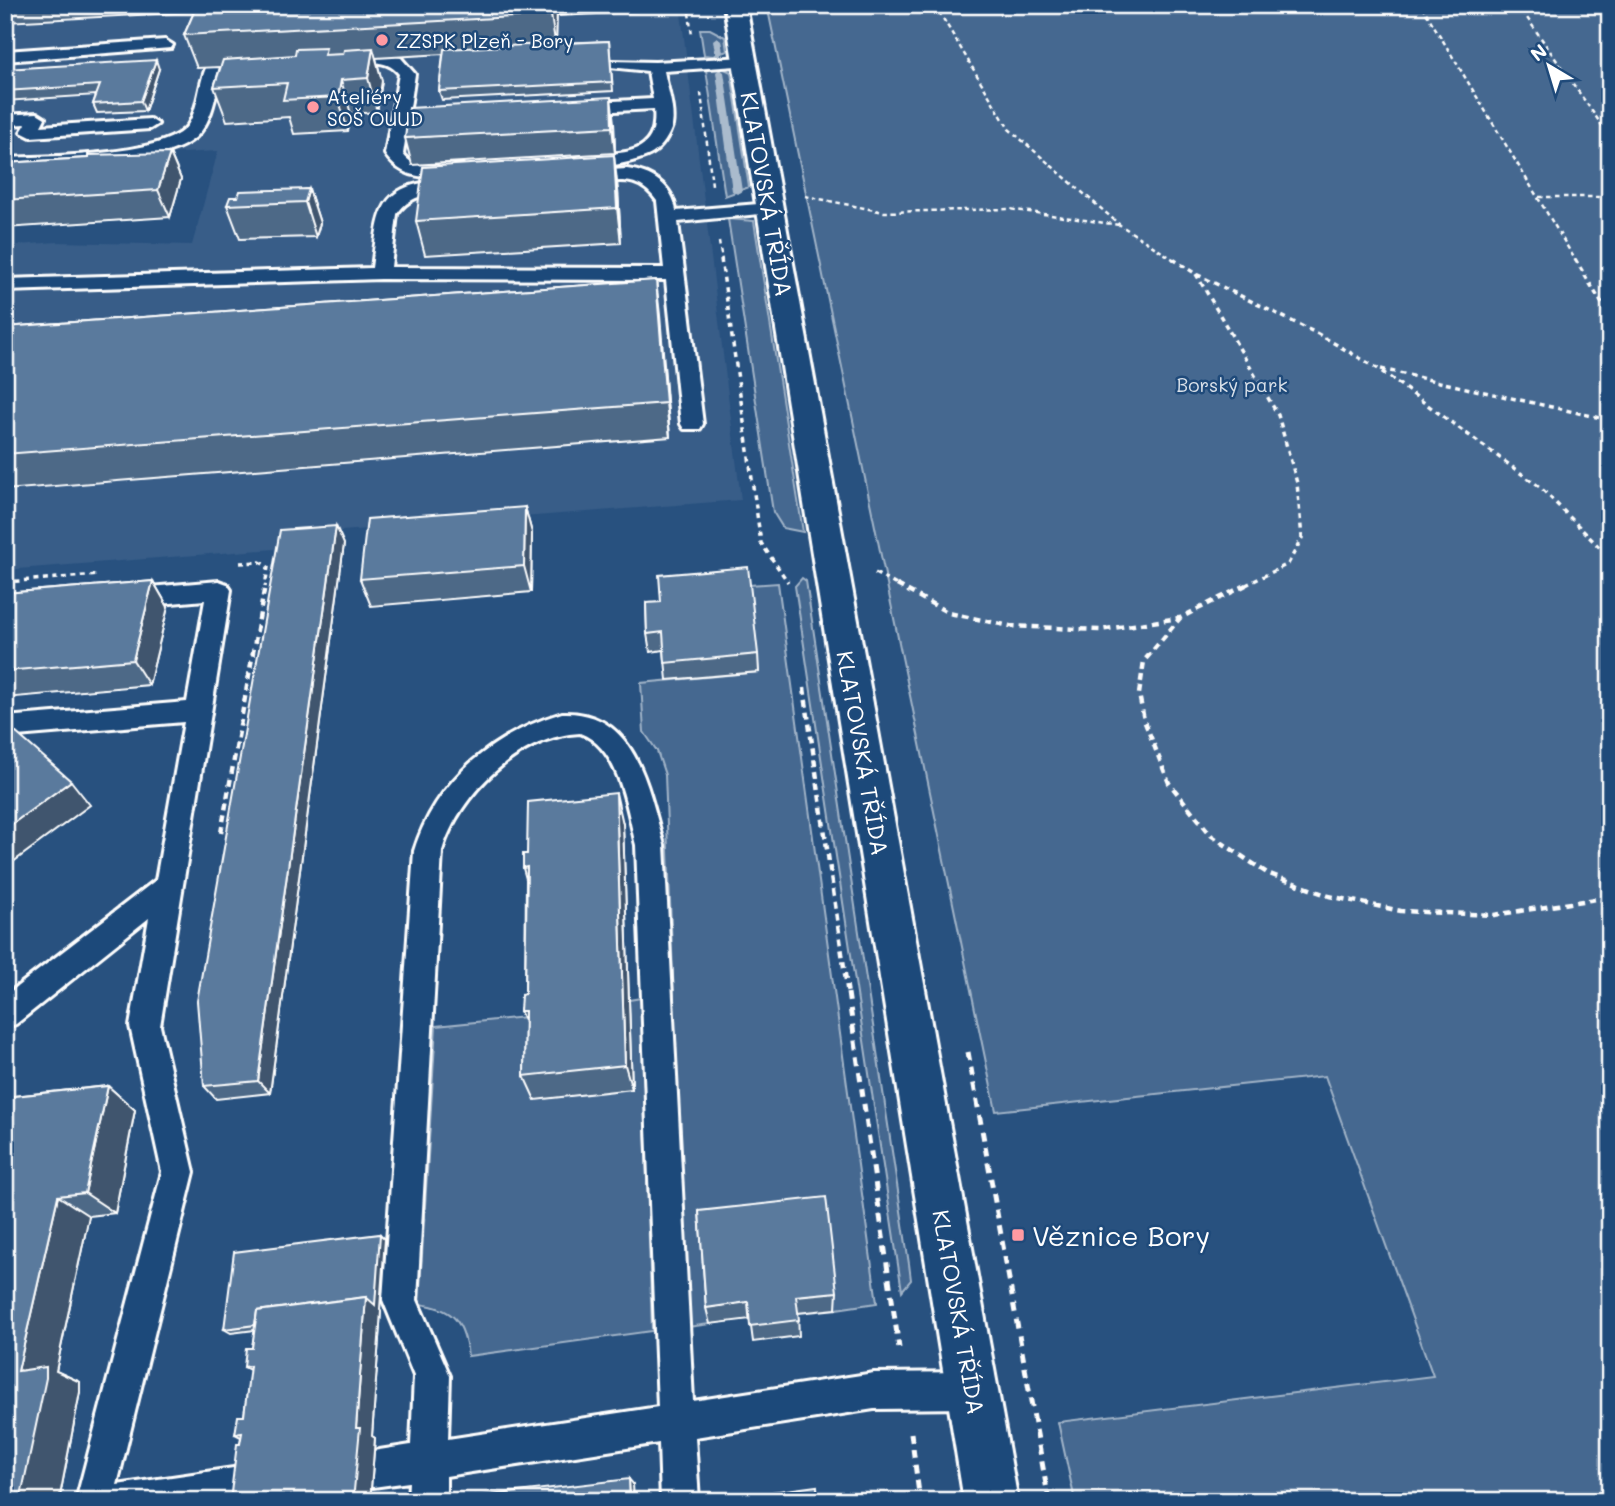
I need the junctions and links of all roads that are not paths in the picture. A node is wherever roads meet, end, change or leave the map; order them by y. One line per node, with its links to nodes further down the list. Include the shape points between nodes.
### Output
1 (636, 5): 3 (lane)
2 (735, 5): 7 (main road, KLATOVSKÁ TŘÍDA)
3 (558, 9)
4 (165, 46): 5 (lane)
5 (5, 55)
6 (324, 61): 20 (lane, via 379,57 403,66 407,74 406,117 394,154 404,168 415,172 469,176 413,191 393,205)
7 (745, 62): 10 (lane); 17 (main road, KLATOVSKÁ TŘÍDA)
8 (269, 64): 16 (lane, via 214,67 198,120 190,133 174,142 130,154)
9 (616, 64): 10 (lane)
10 (655, 66): 11 (lane)
11 (660, 104): 12 (lane); 19 (lane, via 663,126 647,150 568,170 650,180 666,201)
12 (564, 109)
13 (5, 120): 15 (lane, via 37,118)
14 (150, 124): 15 (lane)
15 (31, 132): 16 (lane)
16 (11, 162)
17 (768, 198): 18 (lane); 29 (main road, KLATOVSKÁ TŘÍDA)
18 (715, 213): 19 (lane)
19 (667, 217): 21 (lane)
20 (380, 273): 21 (lane); 22 (lane)
21 (674, 274): 23 (lane)
22 (5, 285)
23 (692, 424)
24 (99, 600): 25 (lane, via 219,590)
25 (199, 711): 26 (lane); 27 (lane)
26 (5, 727)
27 (169, 886): 28 (lane); 34 (lane, via 145,1026 178,1172)
28 (5, 1014)
29 (972, 1390): 30 (lane, via 874,1391); 38 (main road, KLATOVSKÁ TŘÍDA)
30 (677, 1421): 31 (lane); 31 (lane, via 650,845 635,787 617,750 597,728 554,725 488,760 456,795 435,829 428,851 400,1300 432,1376); 37 (lane)
31 (429, 1459): 32 (lane); 36 (lane)
32 (373, 1469)
33 (254, 1484): 35 (lane)
34 (95, 1501)
35 (125, 1501)
36 (427, 1501)
37 (680, 1501)
38 (991, 1501)

